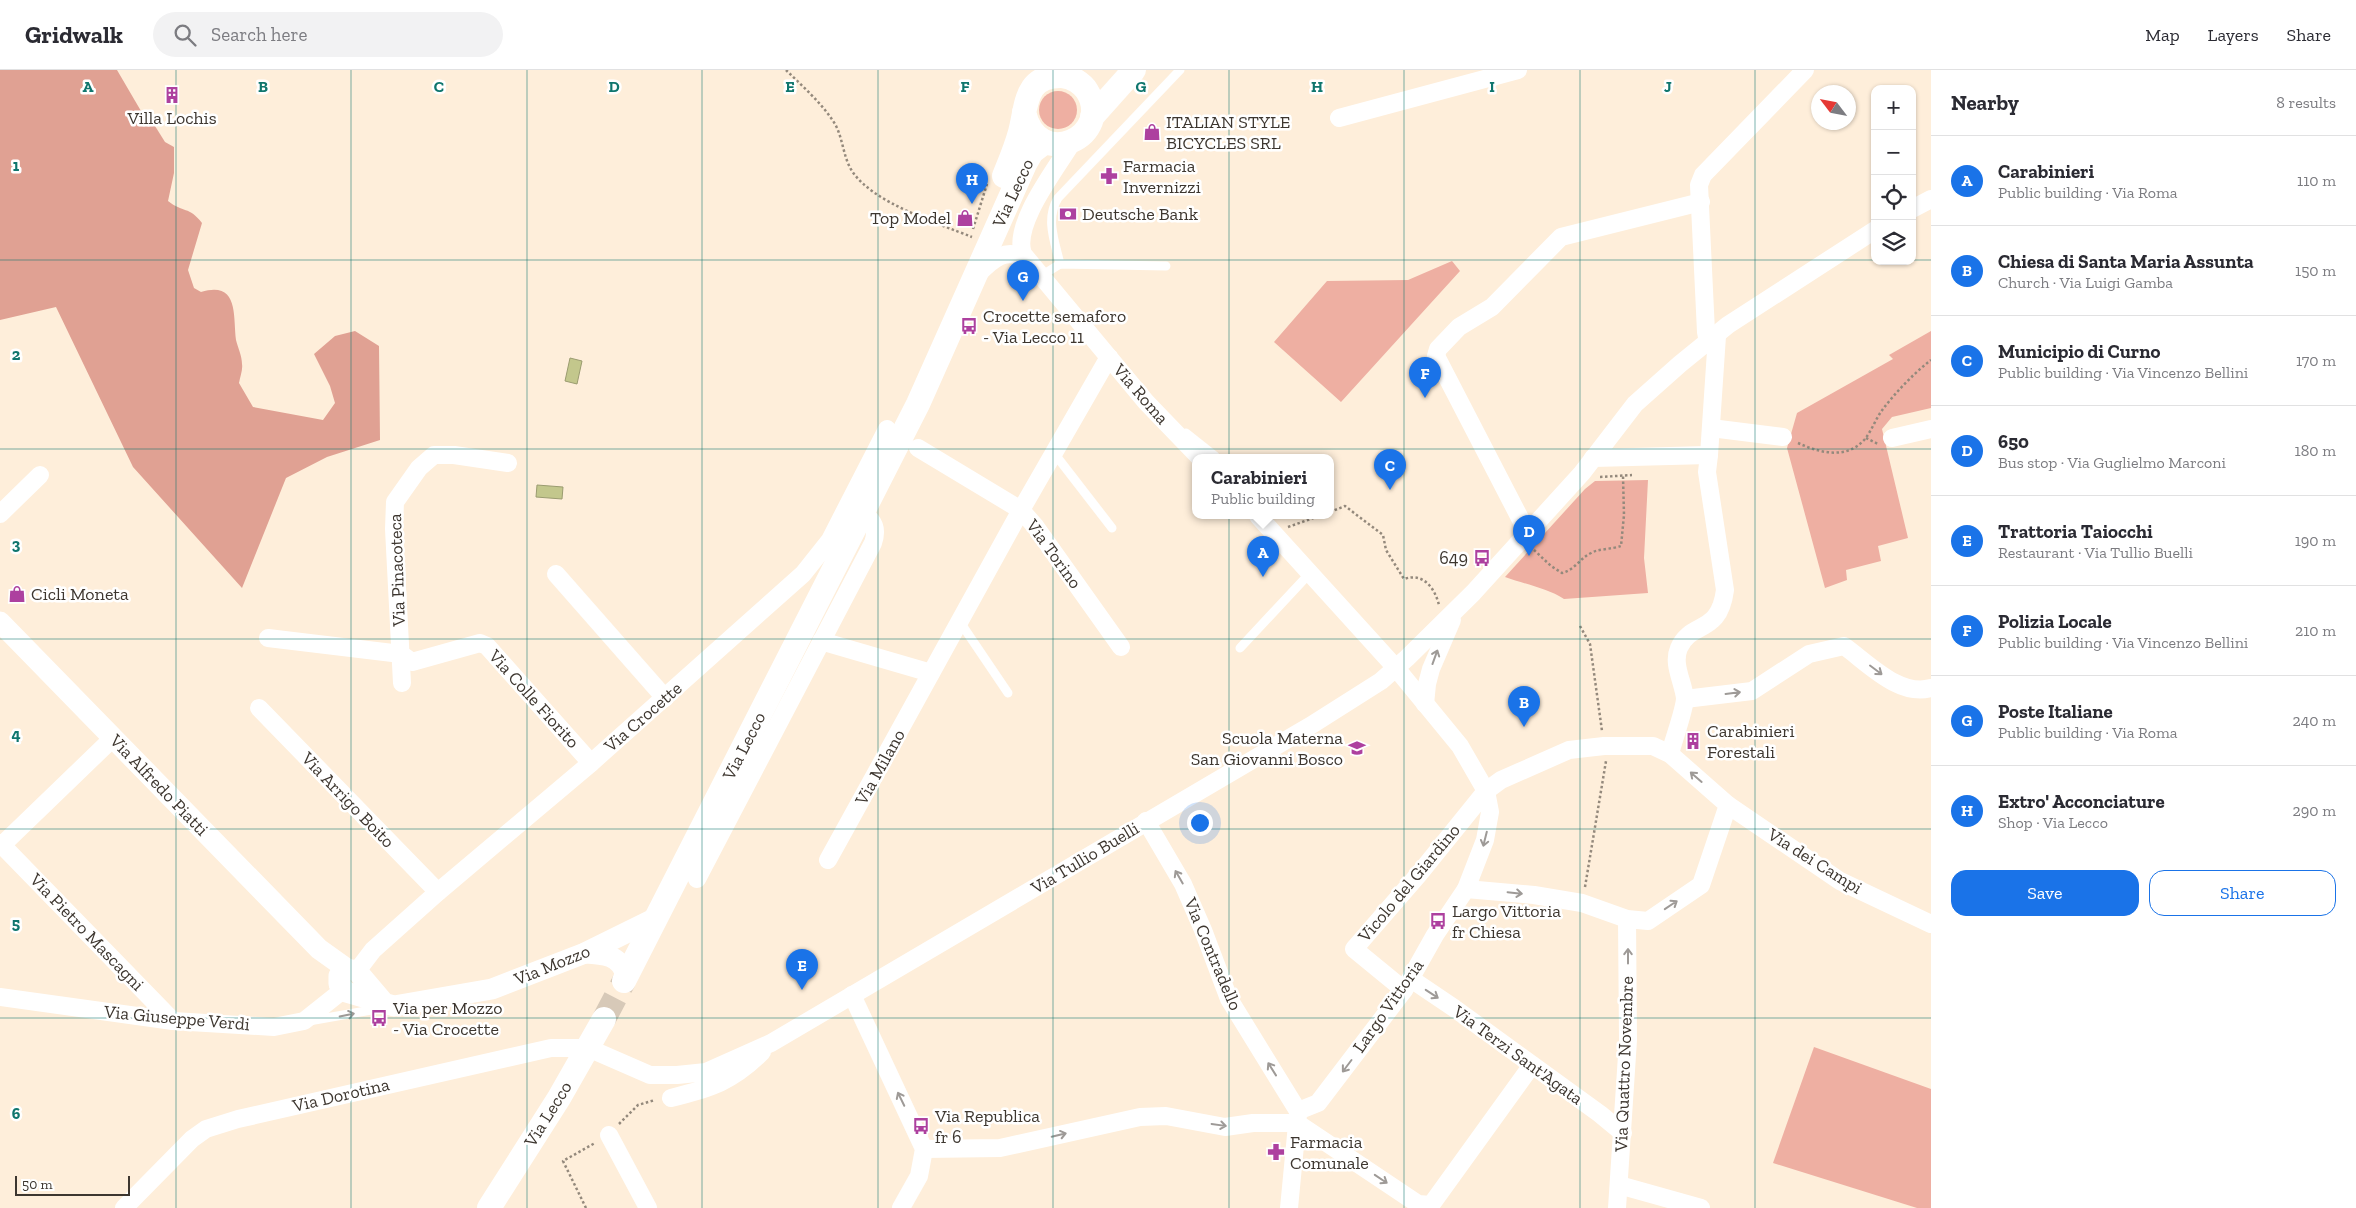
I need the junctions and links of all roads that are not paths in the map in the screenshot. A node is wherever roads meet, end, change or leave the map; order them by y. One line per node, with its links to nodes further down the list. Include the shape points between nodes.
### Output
1 (1119, 70): 6 (main road, via 1101,81)
2 (1134, 70): 9 (main road, Via Roma)
3 (1180, 70): 19 (lane, via 1056,203 1051,220)
4 (1518, 70): 10 (street)
5 (1805, 70): 15 (street, via 1702,175 1699,185)
6 (1070, 77): 7 (main road); 9 (main road, via 1091,100)
7 (1034, 80): 8 (main road)
8 (1024, 112): 12 (main road, Via Lecco, via 1032,133); 25 (main road, Via Lecco, via 1013,155 952,300)
9 (1092, 116): 11 (main road, Via Roma, via 1089,127)
10 (1339, 118)
11 (1073, 141): 12 (main road, via 1057,145); 13 (street, Via Roma)
12 (1047, 143): 13 (street); 21 (main road, Via Lecco, via 1032,152 1025,164)
13 (1049, 181): 18 (street, Via Roma, via 1021,232 1020,242)
14 (1931, 199): 16 (street)
15 (1701, 202): 23 (street, via 1706,332); 43 (street, via 1561,237 1492,307 1459,327 1438,349 1436,356)
16 (1916, 208)
17 (1871, 233): 23 (street, Via Tullio Buelli, via 1728,325)
18 (1026, 259): 21 (street, via 1014,253 1001,255); 22 (street, Via Roma)
19 (1060, 264): 20 (lane); 22 (lane)
20 (1166, 266)
21 (976, 276): 25 (main road, Via Lecco)
22 (1040, 276): 24 (street, Via Roma)
23 (1712, 339): 27 (street); 35 (street, Via Tullio Buelli, via 1636,404)
24 (1109, 357): 32 (street, Via Milano); 33 (street, Via Roma, via 1146,402)
25 (918, 404): 39 (main road, Via Lecco)
26 (887, 428): 59 (street, Via Crocette, via 830,540 803,574)
27 (1711, 428): 29 (street); 34 (street)
28 (1931, 429): 30 (street)
29 (1783, 437)
30 (1892, 438)
31 (918, 448): 38 (street, Via Torino)
32 (1054, 453): 38 (street, Via Milano); 42 (lane)
33 (1205, 454)
34 (1709, 455): 35 (street); 60 (street, via 1707,472 1725,590 1723,606 1714,620 1686,637 1679,648 1677,662)
35 (1593, 458): 43 (street, Via Tullio Buelli)
36 (508, 463): 53 (street, Via Pinacoteca, via 434,455 419,468 395,502)
37 (40, 475): 40 (street)
38 (1021, 510): 48 (street, Via Milano); 51 (street, Via Torino)
39 (863, 512): 50 (street, Via Lecco, via 874,522 876,535); 74 (main road, Via Lecco)
40 (0, 514)
41 (1261, 519): 44 (street)
42 (1112, 528)
43 (1529, 537): 46 (street, Via Tullio Buelli)
44 (1310, 573): 52 (lane); 54 (street)
45 (556, 574): 59 (street)
46 (1454, 611): 54 (street, Via Tullio Buelli); 61 (street, one-way to 46, via 1431,669)
47 (0, 622): 63 (street, Via Alfredo Piatti)
48 (960, 622): 55 (street, Via Milano); 58 (lane)
49 (268, 638): 53 (street, Via Colle Fiorito)
50 (821, 640): 55 (street); 71 (street, Via Lecco)
51 (1121, 647)
52 (1240, 648)
53 (401, 654): 56 (street); 65 (street, Via Colle Fiorito, via 412,662 480,644 487,646)
54 (1396, 668): 61 (street); 68 (street, Via Tullio Buelli, via 1310,726)
55 (931, 673): 70 (street, Via Milano)
56 (402, 684)
57 (1931, 688): 60 (street, one-way to 57, via 1752,691 1809,654 1844,646 1904,687)
58 (1008, 693)
59 (665, 698): 65 (street, Via Crocette)
60 (1685, 699): 64 (street)
61 (1426, 704): 66 (street, via 1460,746)
62 (259, 708): 73 (street, Via Arrigo Boito)
63 (114, 738): 69 (street); 79 (street, Via Alfredo Piatti)
64 (1670, 754): 66 (street, via 1653,746 1569,750 1501,780); 67 (street, Via dei Campi, one-way to 64)
65 (591, 763): 73 (street, Via Crocette)
66 (1486, 791): 72 (street, Largo Vittoria, one-way to 72, via 1490,812 1485,840); 80 (street, Vicolo del Giardino, via 1354,948)
67 (1728, 805): 75 (street, one-way to 67, via 1648,921 1701,885); 76 (street, Via dei Campi, via 1840,881)
68 (1146, 821): 81 (street, Via Tullio Buelli); 91 (street, Via Contradello, one-way to 68, via 1228,999 1183,884)
69 (1, 845): 85 (street, Via Pietro Mascagni)
70 (828, 860)
71 (697, 879)
72 (1466, 889): 75 (street, one-way to 75, via 1582,903); 80 (street, Largo Vittoria)
73 (438, 892): 79 (street, Via Crocette, via 373,950)
74 (656, 918): 77 (street, Via Mozzo); 78 (main road, Via Lecco)
75 (1627, 919): 92 (street, Via Quattro Novembre, one-way to 75, via 1628,1040)
76 (1931, 924)
77 (585, 953): 78 (street, via 608,955 624,968); 83 (street, Via Mozzo, via 492,989)
78 (625, 978)
79 (349, 980): 83 (street, Via Mozzo); 86 (street, Via Giuseppe Verdi)
80 (1407, 985): 89 (street, Via Terzi Sant'Agata, one-way to 89, via 1454,1008); 91 (street, Largo Vittoria, one-way to 91, via 1318,1103)
81 (852, 995): 87 (street, Via Tullio Buelli); 94 (street, one-way to 81)
82 (0, 997): 85 (street, Via Giuseppe Verdi)
83 (389, 1005): 86 (lane, one-way to 83)
84 (604, 1019): 88 (main road, Via Lecco)
85 (173, 1021): 86 (street, Via Giuseppe Verdi, via 274,1027)
86 (299, 1023)
87 (771, 1043): 88 (street, Via Tullio Buelli, via 706,1072 677,1075 650,1075); 90 (street, Via Tullio Buelli, via 745,1069 727,1080)
88 (588, 1048): 96 (street, Via Dorotina, via 552,1048 206,1129 192,1139); 97 (main road, Via Lecco)
89 (1532, 1065): 91 (street, one-way to 89, via 1418,1204 1431,1205); 92 (street, Via Terzi Sant'Agata)
90 (671, 1098)
91 (1298, 1117): 94 (street, one-way to 91, via 1000,1148 1140,1117 1166,1116 1225,1127); 100 (street)
92 (1623, 1133): 95 (street, Via Quattro Novembre)
93 (609, 1135): 98 (street)
94 (924, 1149): 99 (street, via 919,1176)
95 (1619, 1185): 101 (street, Via Quattro Novembre); 102 (street)
96 (124, 1208)
97 (489, 1208)
98 (648, 1208)
99 (901, 1208)
100 (1289, 1208)
101 (1617, 1208)
102 (1701, 1208)

